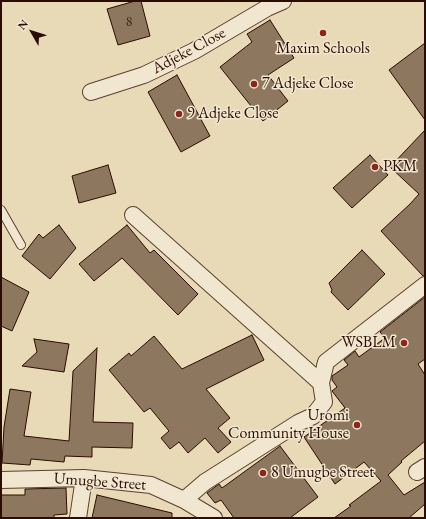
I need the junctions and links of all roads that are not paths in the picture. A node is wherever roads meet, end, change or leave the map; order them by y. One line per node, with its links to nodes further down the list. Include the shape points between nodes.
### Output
1 (283, 1): 2 (street, Adjeke Close, via 194,51 144,75)
2 (91, 92)
3 (1, 210): 5 (lane)
4 (133, 215): 7 (street)
5 (21, 244)
6 (425, 285): 7 (street, via 326,362)
7 (321, 383): 10 (street, via 324,402 313,416 205,482)
8 (84, 478): 9 (street, Umugbe Street); 10 (street, Umugbe Street, via 151,485); 11 (street)
9 (1, 480)
10 (184, 500): 12 (street, Umugbe Street)
11 (78, 518)
12 (214, 518)

